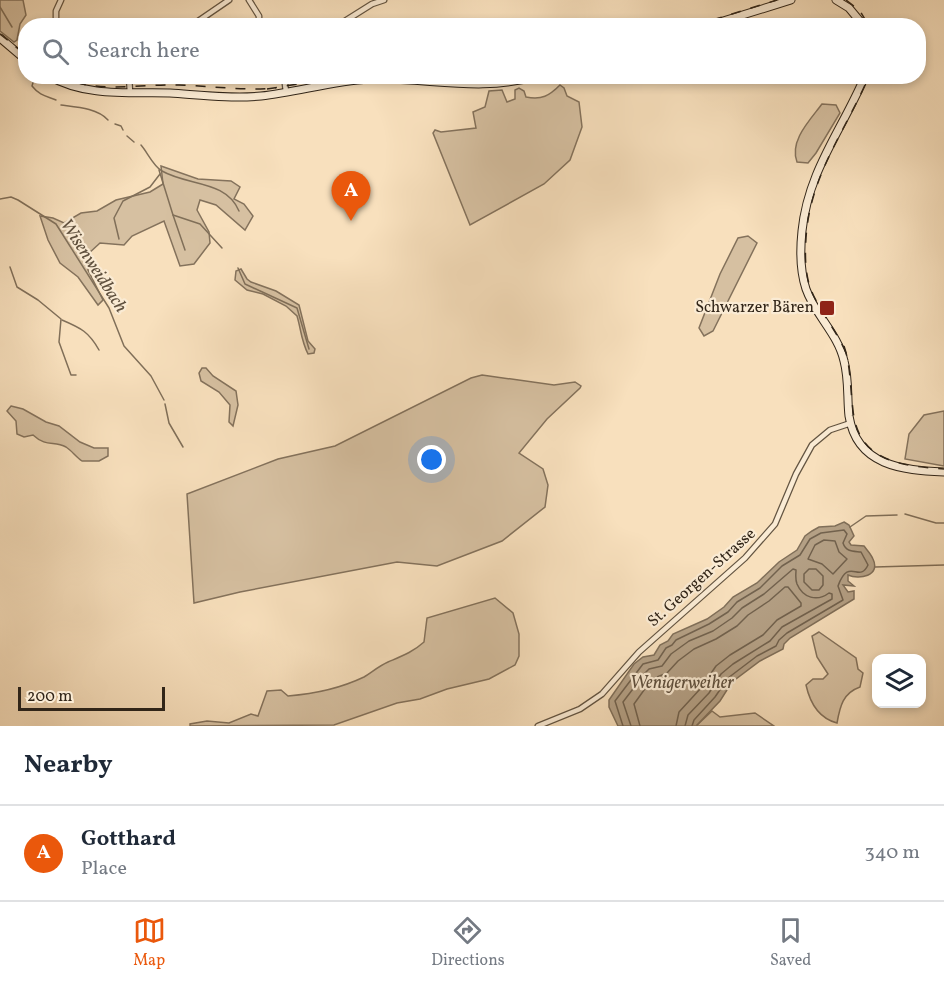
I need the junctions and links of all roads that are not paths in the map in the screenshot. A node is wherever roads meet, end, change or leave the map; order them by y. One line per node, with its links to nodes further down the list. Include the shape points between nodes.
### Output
1 (61, 0): 8 (street)
2 (229, 0): 9 (street)
3 (249, 0): 10 (street)
4 (384, 0): 7 (street)
5 (791, 0): 12 (main road)
6 (836, 0): 13 (main road)
7 (371, 2): 11 (street)
8 (56, 18)
9 (203, 18)
10 (259, 18)
11 (348, 18)
12 (733, 18)
13 (857, 18)
14 (0, 38): 15 (main road)
15 (18, 53)
16 (69, 84): 24 (main road)
17 (129, 84): 24 (street)
18 (285, 84): 23 (street)
19 (334, 84): 23 (main road)
20 (464, 84): 21 (main road)
21 (493, 84)
22 (861, 84): 25 (main road, via 815,176 805,208 801,250 809,296 843,357)
23 (286, 92): 24 (main road, via 234,97)
24 (130, 93)
25 (851, 423): 26 (main road, via 859,442 876,459 903,469); 27 (street, St. Georgen-Strasse, via 830,430 812,446 775,524 745,558 646,645 602,694 580,709)
26 (944, 472)
27 (538, 726)

